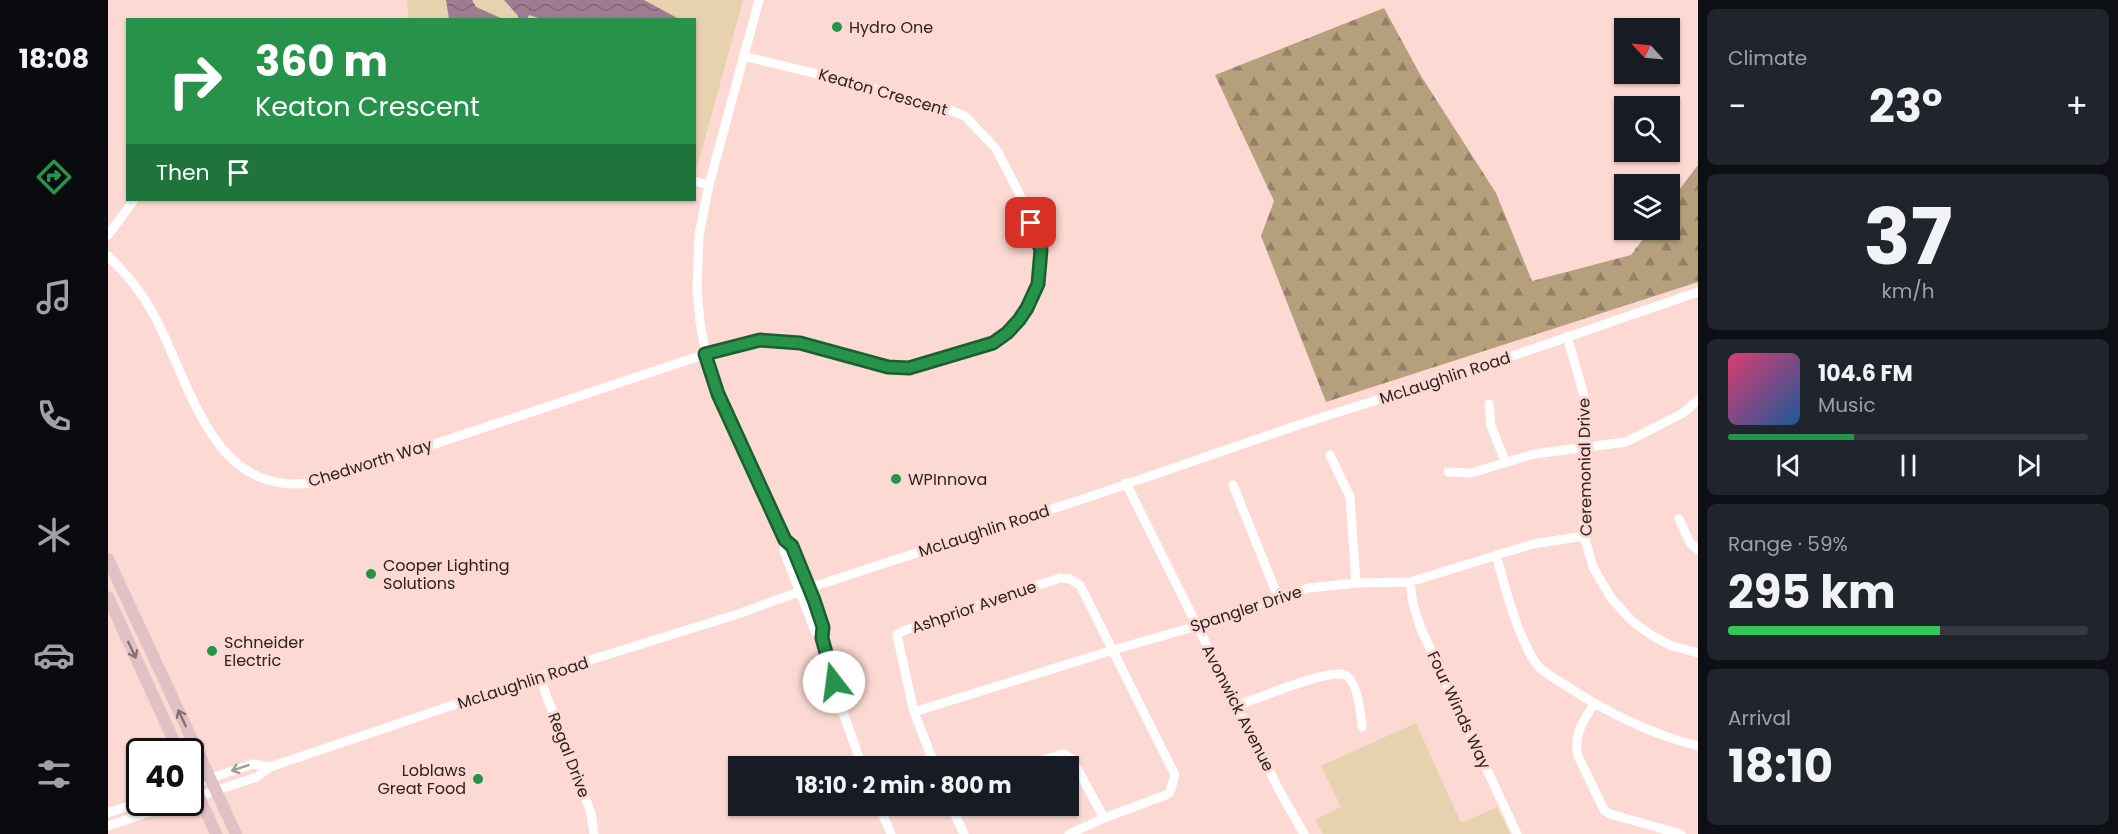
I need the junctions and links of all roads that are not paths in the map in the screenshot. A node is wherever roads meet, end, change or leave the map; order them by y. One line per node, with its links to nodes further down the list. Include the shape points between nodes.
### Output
1 (759, 0): 2 (street)
2 (744, 56): 4 (street); 10 (street, Keaton Crescent, via 855,83 965,116 996,149 1018,190 1041,250 1038,284 1027,308 1007,333 993,343 916,367 888,367 800,343 760,340)
3 (696, 182): 4 (street)
4 (709, 185): 10 (street, via 697,271)
5 (133, 201): 6 (street)
6 (108, 235)
7 (108, 256): 10 (street, Chedworth Way, via 128,275 149,306 216,443 248,471 284,483 323,480)
8 (1698, 292): 9 (street, McLaughlin Road)
9 (1567, 336): 13 (street, Ceremonial Drive, via 1586,399); 17 (street, McLaughlin Road)
10 (705, 354): 21 (street, via 718,394)
11 (1698, 400): 13 (street, via 1683,413 1626,442)
12 (1489, 404): 15 (street, via 1491,426)
13 (1585, 446): 15 (street); 20 (street, Ceremonial Drive)
14 (1330, 455): 26 (street, via 1350,497)
15 (1505, 461): 16 (street, via 1471,473)
16 (1448, 472)
17 (1126, 483): 27 (street, McLaughlin Road); 31 (street, Avonwick Avenue)
18 (1233, 485): 30 (street)
19 (1679, 519): 22 (street, via 1690,543)
20 (1584, 536): 23 (street, Spangler Drive); 34 (street, Ceremonial Drive, via 1602,584 1631,620 1672,646)
21 (785, 540): 27 (street, via 792,546); 28 (street, via 784,551)
22 (1698, 550)
23 (1496, 555): 25 (street, Spangler Drive); 36 (street, via 1533,660 1540,669)
24 (108, 558): 46 (main road, one-way to 24)
25 (1410, 582): 26 (street, Spangler Drive); 65 (street, Four Winds Way, via 1421,629)
26 (1356, 583): 30 (street, Spangler Drive, via 1310,588)
27 (810, 588): 28 (street, McLaughlin Road); 32 (street, via 823,627)
28 (800, 592): 32 (street, via 815,631); 35 (street, McLaughlin Road)
29 (108, 597): 40 (main road, one-way to 40)
30 (1278, 597): 31 (street, Spangler Drive)
31 (1197, 626): 33 (street, Spangler Drive); 37 (street, Avonwick Avenue)
32 (822, 638): 42 (street)
33 (1113, 650): 38 (street, Spangler Drive); 38 (street, Ashprior Avenue, via 1080,585 1060,578 897,635); 56 (street, via 1175,775 1166,795)
34 (1698, 653)
35 (539, 676): 44 (street, McLaughlin Road); 61 (street, Regal Drive, via 591,813)
36 (1594, 704): 41 (street, via 1665,737); 66 (street, via 1580,727 1576,747 1604,810)
37 (1237, 706): 39 (street, via 1313,679 1345,675 1360,703); 58 (street, Avonwick Avenue)
38 (914, 712): 43 (street, Ashprior Avenue)
39 (1362, 727)
40 (173, 738)
41 (1698, 746)
42 (858, 756)
43 (930, 756)
44 (270, 767): 46 (street, McLaughlin Road, one-way to 46, via 253,764); 48 (street, McLaughlin Road, via 257,777)
45 (1079, 772): 56 (street)
46 (210, 778): 47 (street, McLaughlin Road); 48 (main road)
47 (204, 779)
48 (216, 790): 49 (street, McLaughlin Road); 60 (main road)
49 (204, 794)
50 (126, 807): 51 (street)
51 (108, 813)
52 (204, 813): 59 (main road)
53 (138, 816): 57 (street)
54 (883, 816): 62 (street)
55 (956, 816): 63 (street)
56 (1104, 818): 64 (street)
57 (108, 826)
58 (1301, 833)
59 (216, 834)
60 (236, 834)
61 (594, 834)
62 (891, 834)
63 (964, 834)
64 (1069, 834)
65 (1517, 834)
66 (1681, 834)

